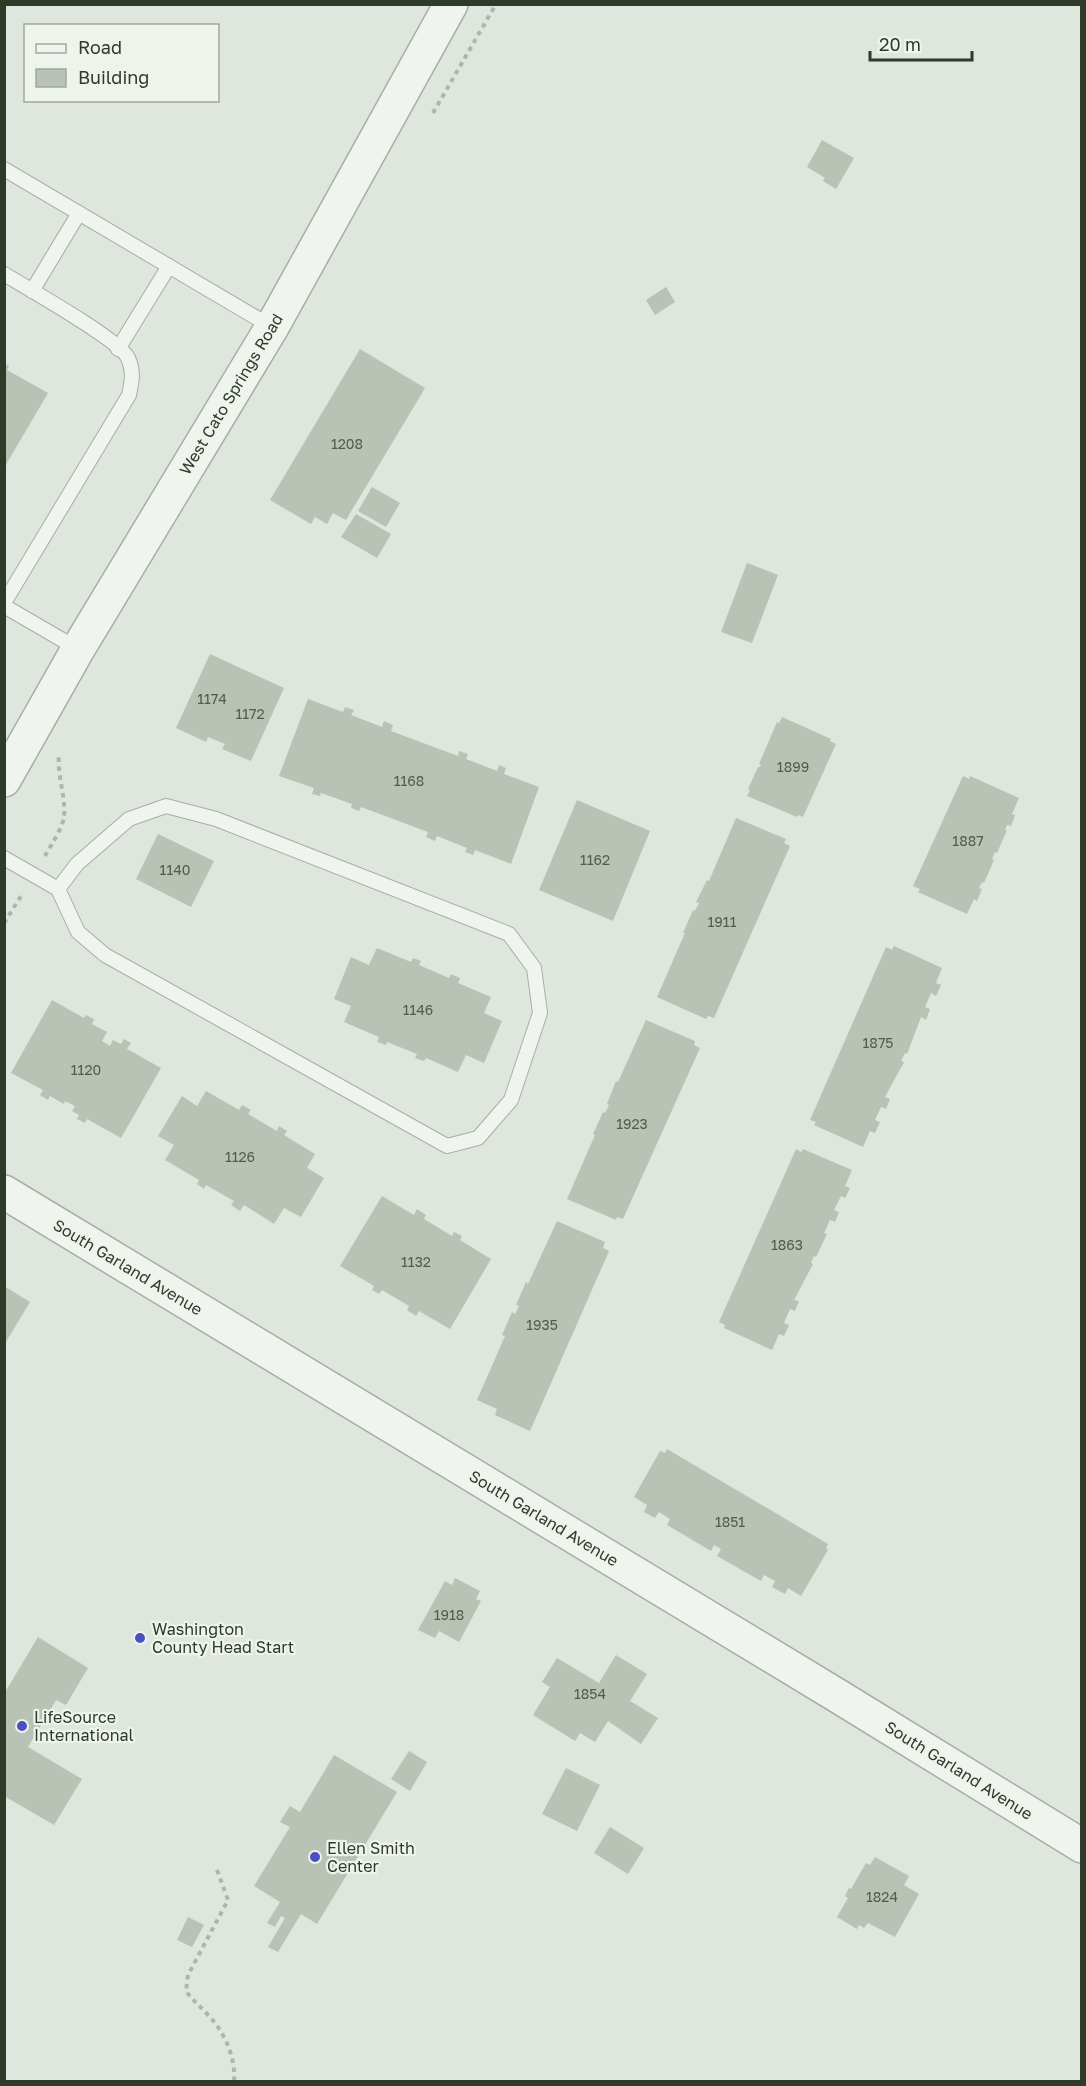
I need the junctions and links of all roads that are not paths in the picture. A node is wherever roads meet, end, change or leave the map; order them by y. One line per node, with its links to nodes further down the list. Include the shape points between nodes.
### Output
1 (451, 4): 7 (street, West Cato Springs Road)
2 (4, 169): 3 (lane)
3 (79, 213): 4 (lane); 6 (lane)
4 (169, 266): 7 (lane); 8 (lane)
5 (4, 274): 6 (lane)
6 (32, 291): 8 (lane)
7 (272, 327): 10 (street, West Cato Springs Road)
8 (118, 349): 9 (lane, via 127,356 133,375 129,395)
9 (4, 605): 10 (lane)
10 (78, 649): 11 (street, West Cato Springs Road)
11 (4, 780)
12 (4, 858): 13 (lane)
13 (58, 889): 13 (lane, via 78,932 105,955 447,1146 478,1138 511,1100 540,1013 534,968 510,934 216,819 166,806 129,819 77,864)
14 (4, 1192): 15 (street, South Garland Avenue)
15 (1082, 1846)

